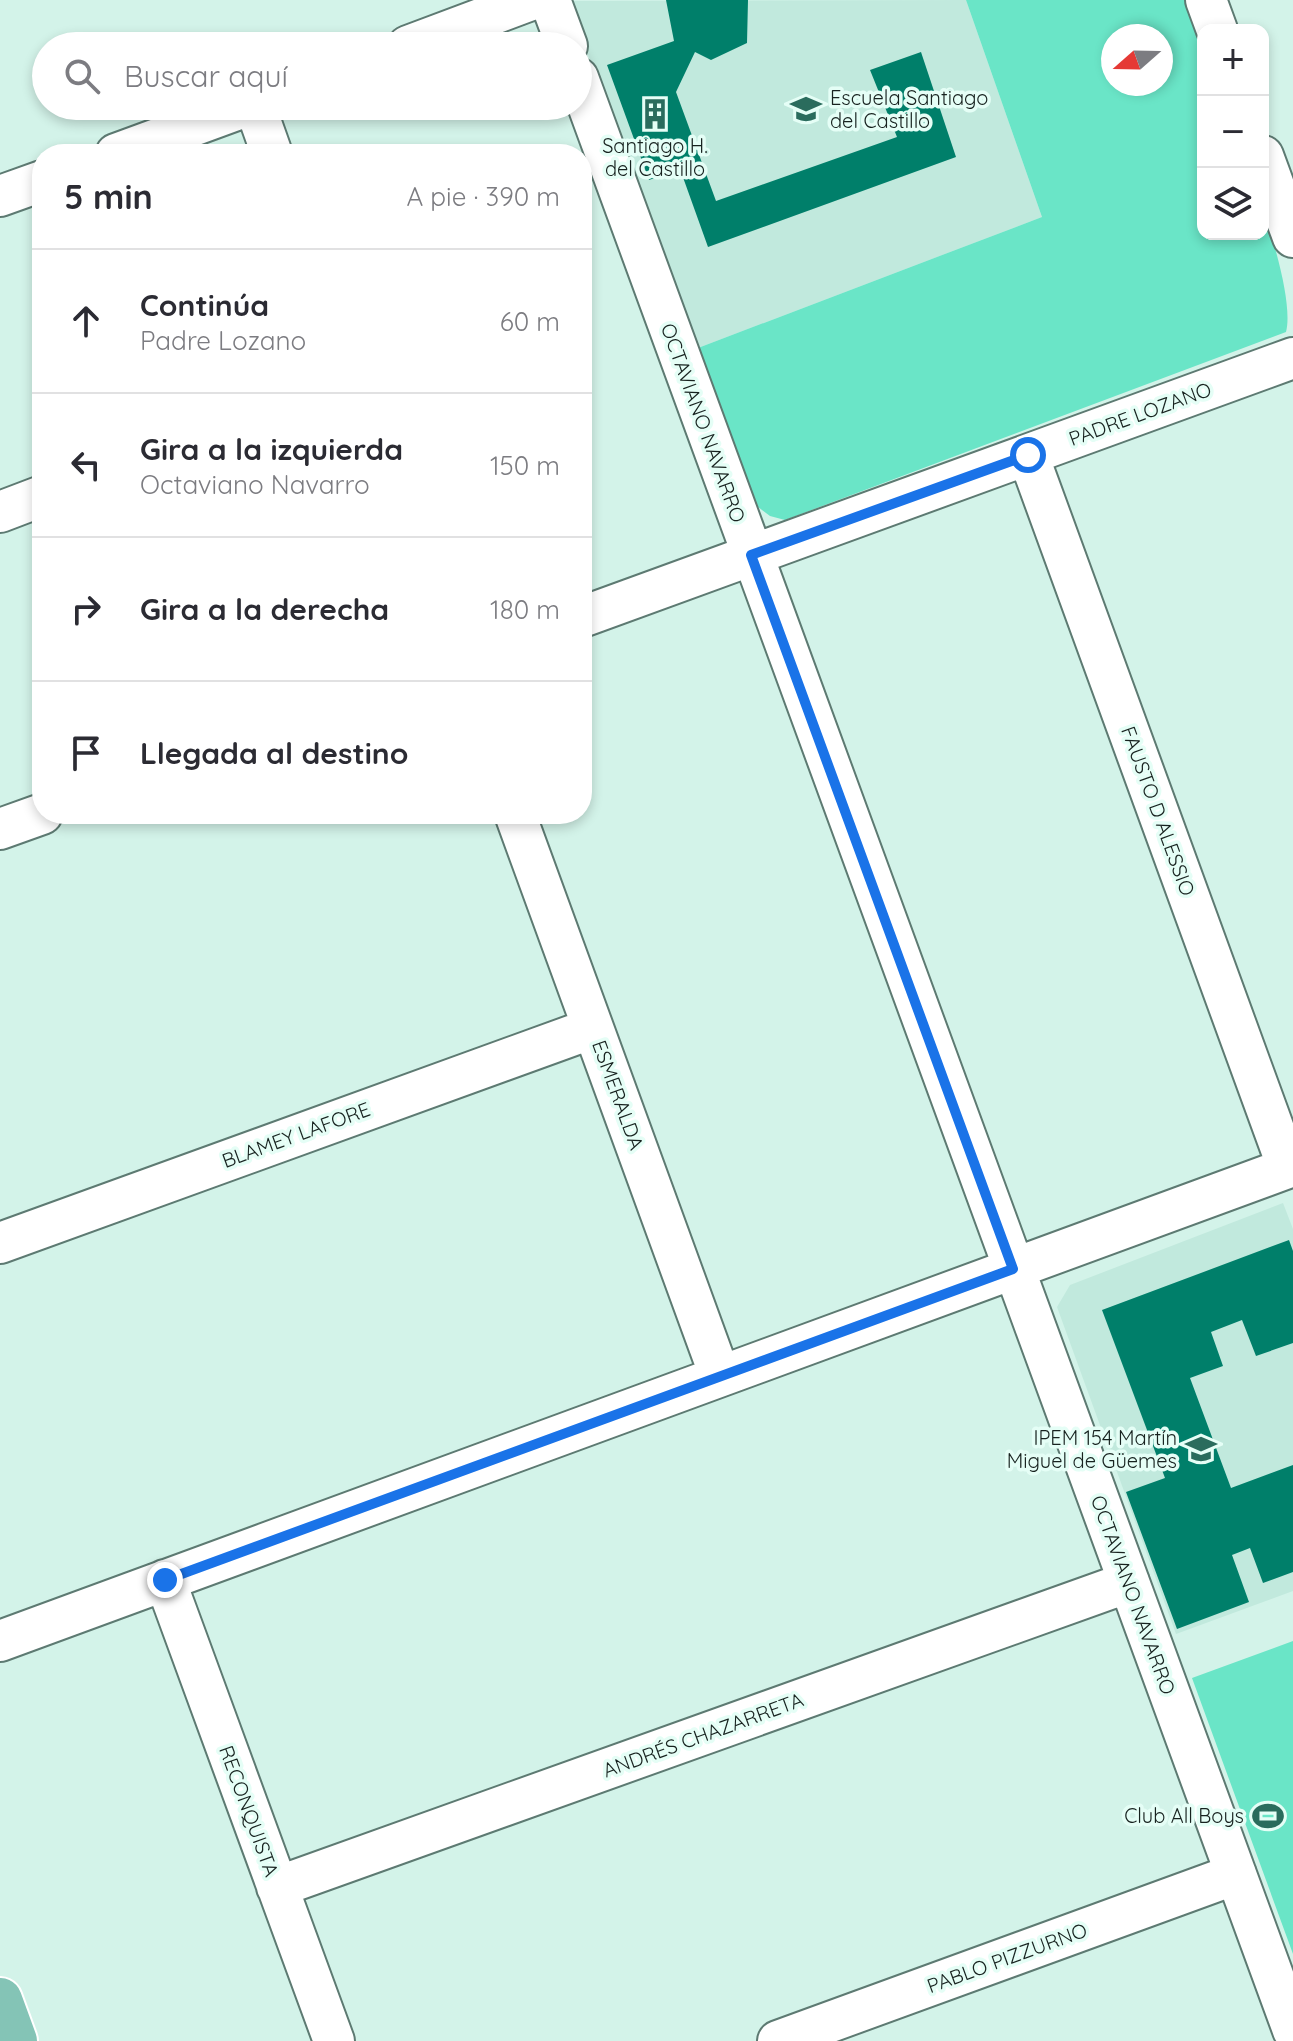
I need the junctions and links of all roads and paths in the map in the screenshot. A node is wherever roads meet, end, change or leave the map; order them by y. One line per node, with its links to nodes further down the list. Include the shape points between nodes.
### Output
1 (531, 0): 5 (street)
2 (550, 0): 6 (street)
3 (1206, 0): 4 (street)
4 (1215, 24)
5 (445, 32)
6 (562, 32)
7 (592, 117): 20 (street, OCTAVIANO NAVARRO)
8 (209, 120): 10 (street)
9 (260, 120): 11 (street)
10 (143, 144)
11 (268, 144)
12 (1267, 168): 15 (street)
13 (32, 185): 14 (street)
14 (0, 196)
15 (1293, 237)
16 (1293, 358): 17 (street, PADRE LOZANO)
17 (1028, 455): 20 (street, PADRE LOZANO); 26 (street, FAUSTO D ALESSIO)
18 (32, 500): 19 (street)
19 (0, 512)
20 (751, 555): 21 (street, PADRE LOZANO); 28 (street, OCTAVIANO NAVARRO)
21 (592, 613)
22 (32, 818): 24 (street)
23 (519, 824): 25 (street, ESMERALDA)
24 (0, 829)
25 (593, 1028): 27 (street, BLAMEY LAFORE); 29 (street, ESMERALDA)
26 (1290, 1167): 28 (street)
27 (0, 1243)
28 (1013, 1269): 29 (street); 31 (street, OCTAVIANO NAVARRO)
29 (720, 1376): 30 (street)
30 (165, 1580): 32 (street); 34 (street, RECONQUISTA)
31 (1129, 1582): 33 (street, OCTAVIANO NAVARRO); 34 (street, ANDRÉS CHAZARRETA)
32 (0, 1641)
33 (1236, 1874): 36 (street, OCTAVIANO NAVARRO); 39 (street, PABLO PIZZURNO)
34 (277, 1887): 38 (street, RECONQUISTA)
35 (0, 2000): 37 (main road)
36 (1293, 2030)
37 (15, 2041)
38 (334, 2041)
39 (778, 2041)

